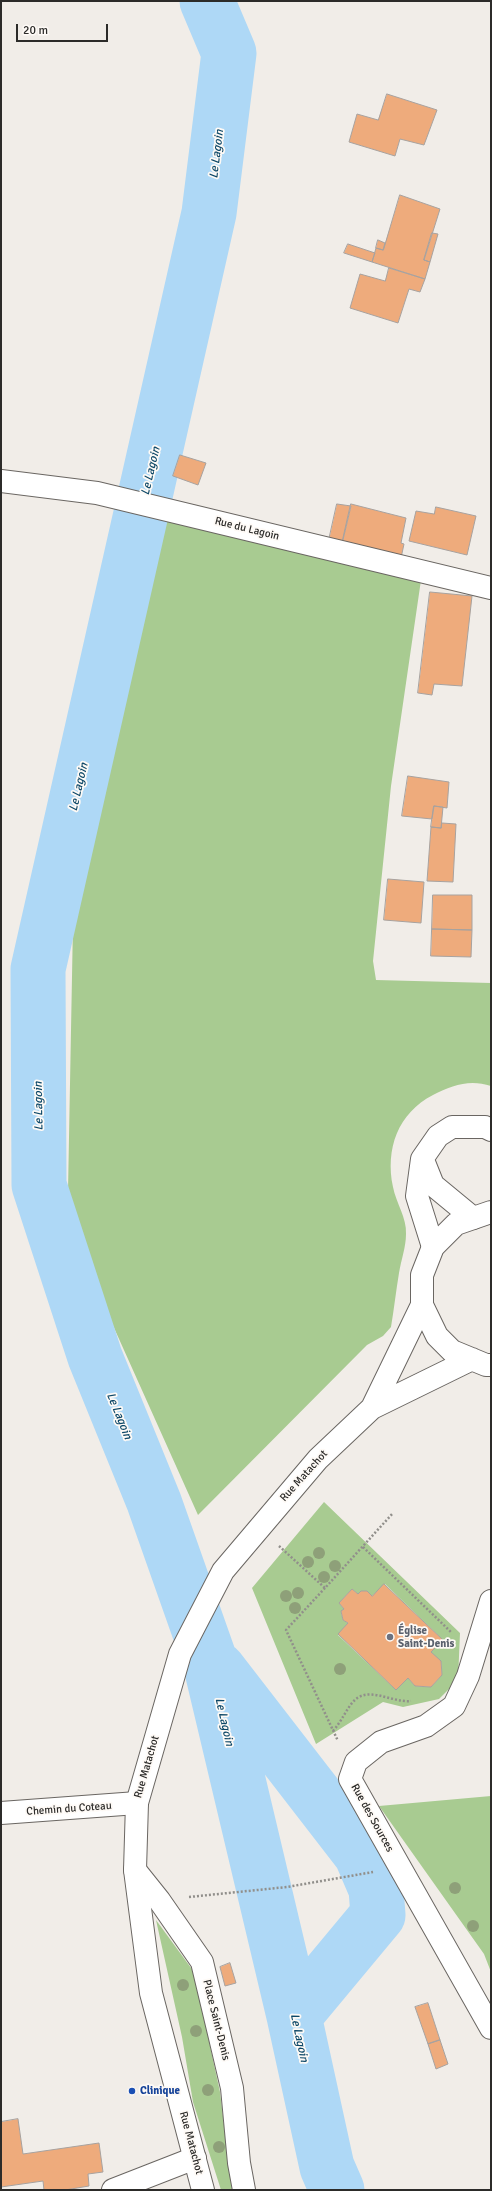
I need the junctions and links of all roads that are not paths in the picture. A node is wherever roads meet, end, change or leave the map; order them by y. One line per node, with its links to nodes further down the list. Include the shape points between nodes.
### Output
1 (1, 481): 2 (street, Rue du Lagoin, via 97,493)
2 (491, 588)
3 (491, 1130): 4 (street, via 452,1128 438,1136)
4 (422, 1159): 5 (street, via 433,1185); 6 (street, via 417,1196)
5 (482, 1215): 6 (street, via 456,1224)
6 (433, 1247): 7 (street, via 422,1275)
7 (422, 1305): 8 (street, via 437,1336 452,1351); 9 (street, Rue Matachot)
8 (482, 1362): 9 (street, Rue Matachot)
9 (372, 1408): 11 (street, Rue Matachot, via 318,1459 223,1571 180,1654)
10 (491, 1601): 14 (street, Rue des Sources, via 468,1676 454,1706 426,1726 381,1742 356,1762 350,1779)
11 (137, 1803): 12 (street, Chemin du Coteau); 13 (street, Rue Matachot)
12 (1, 1813)
13 (135, 1870): 15 (street, Rue Matachot, via 151,1993); 18 (street, Place Saint-Denis, via 202,1962 232,2088)
14 (491, 2028)
15 (195, 2158): 16 (street); 17 (street, Rue Matachot)
16 (113, 2190)
17 (203, 2190)
18 (244, 2190)

